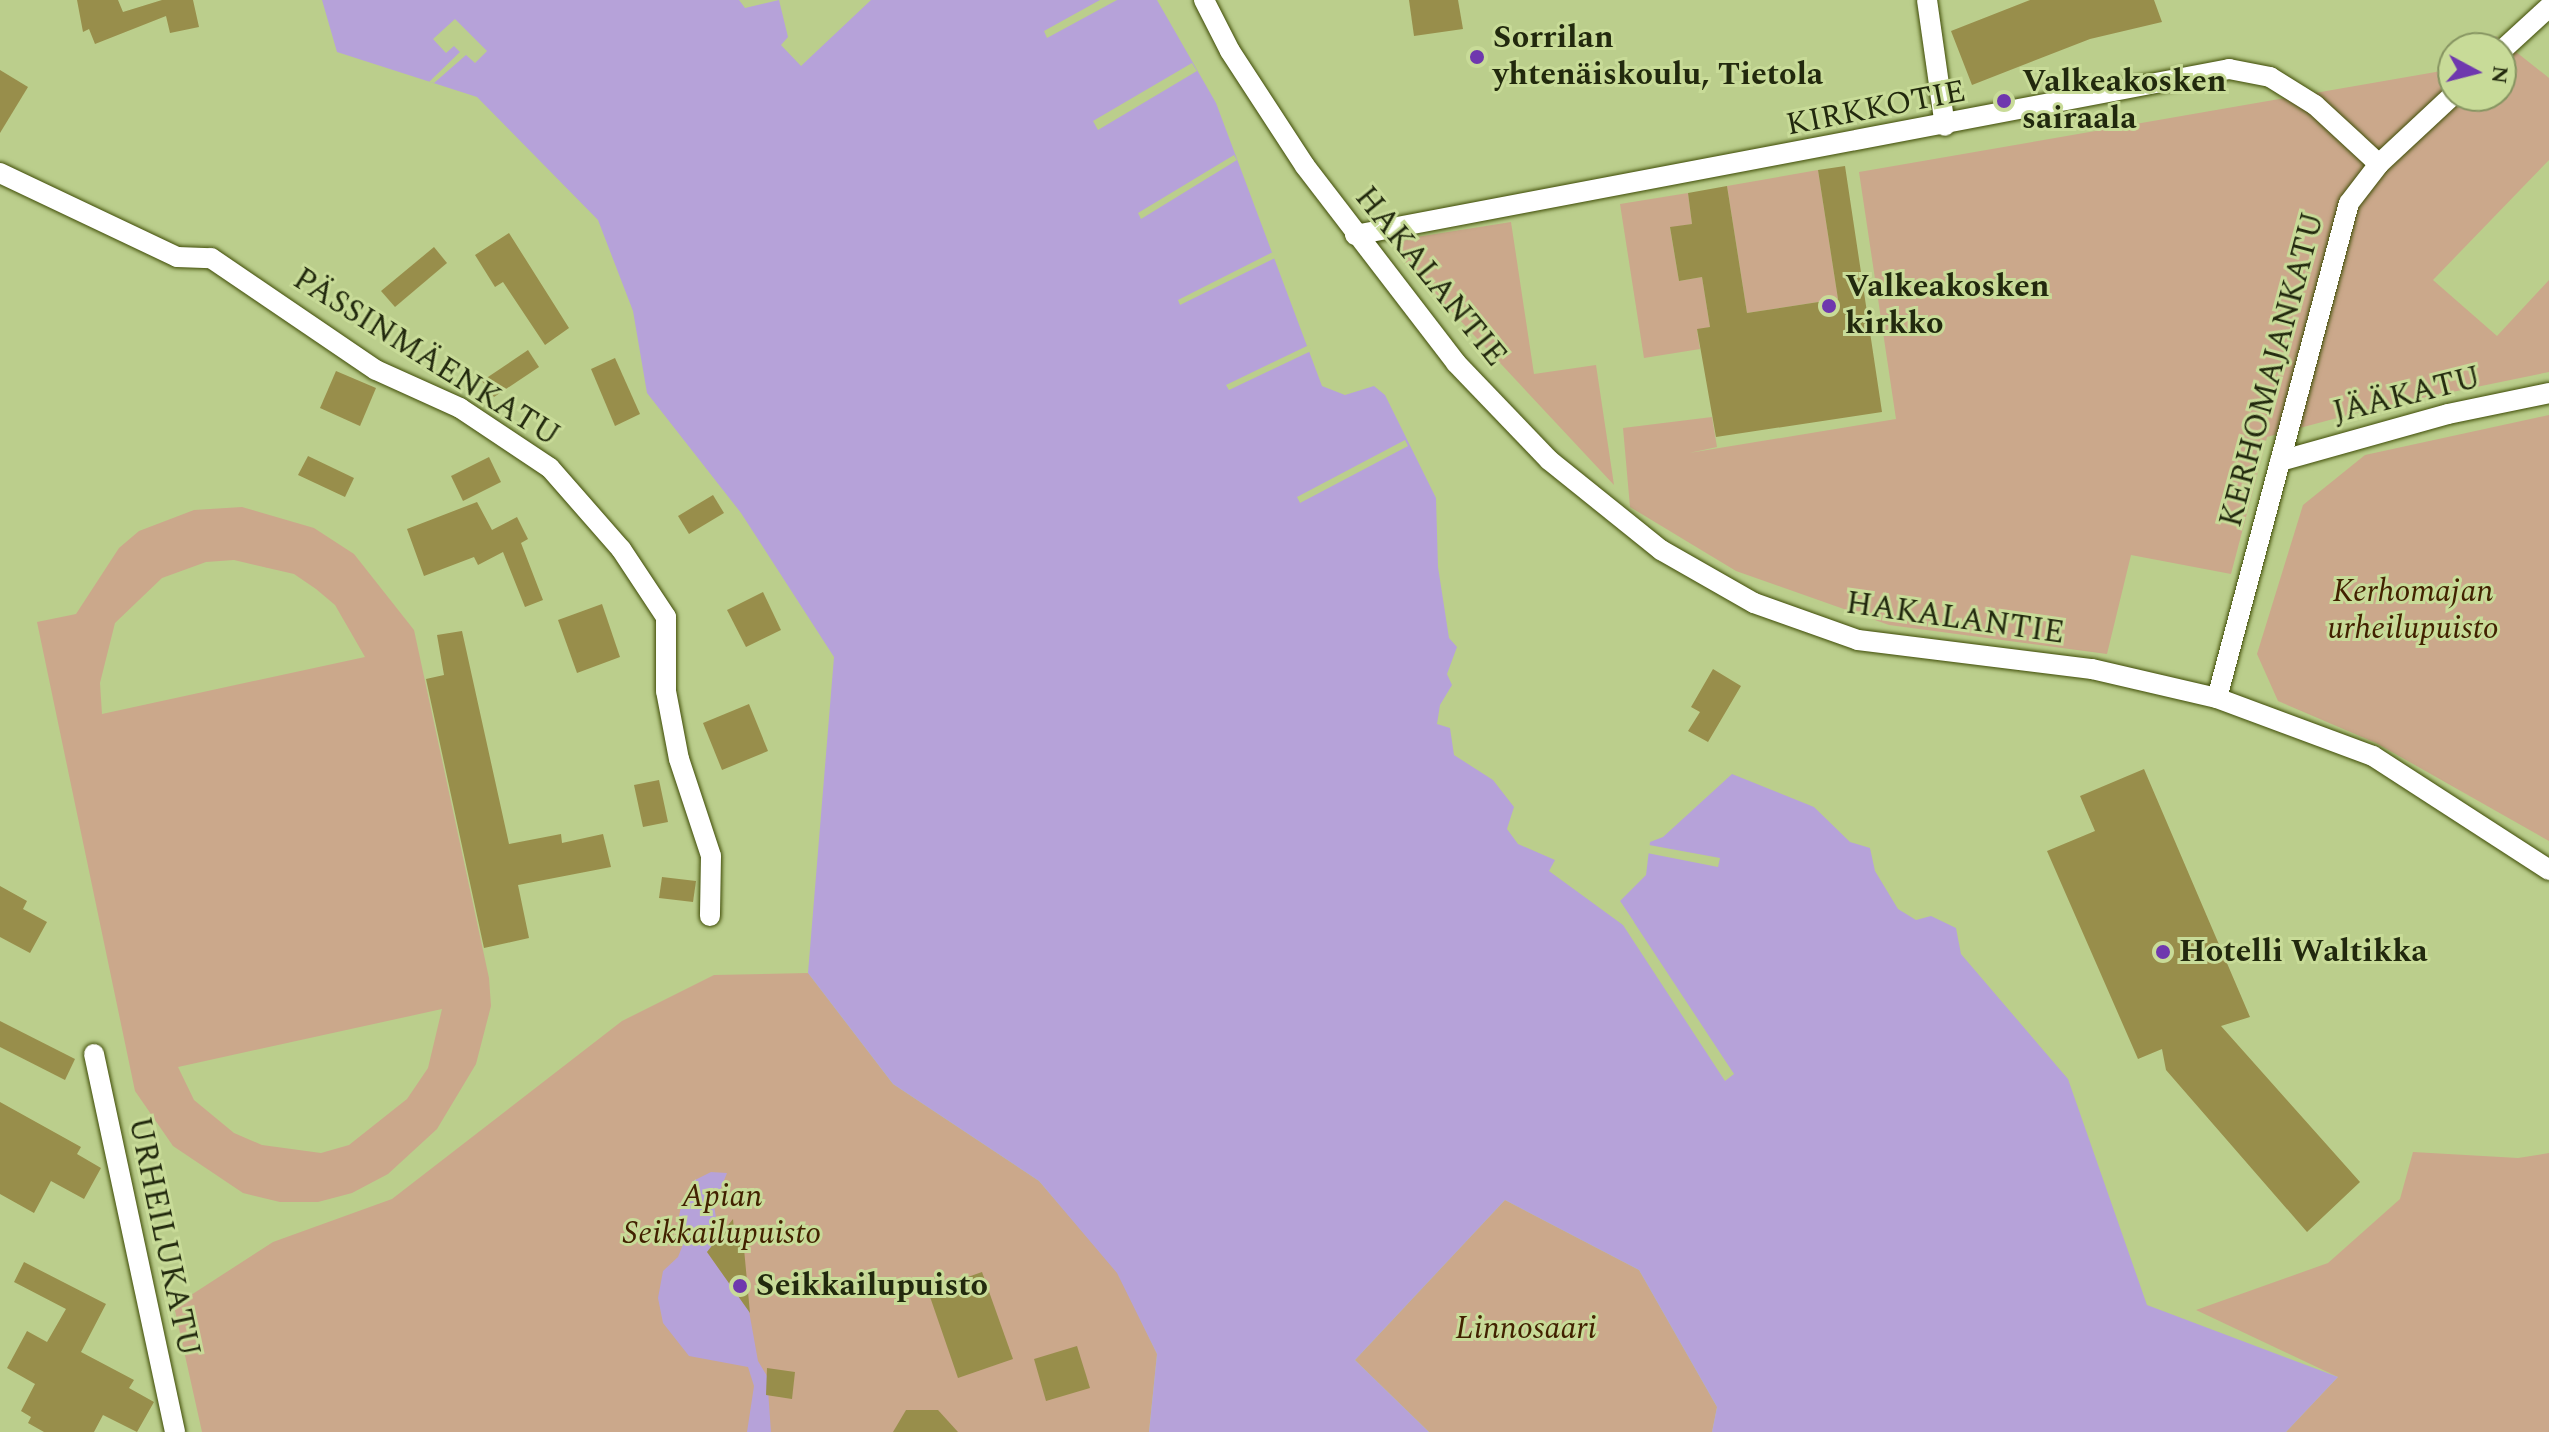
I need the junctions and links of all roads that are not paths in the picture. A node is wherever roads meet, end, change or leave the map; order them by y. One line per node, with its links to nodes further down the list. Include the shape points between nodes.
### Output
1 (1204, 0): 9 (street, HAKALANTIE, via 1230,51)
2 (1927, 0): 6 (street)
3 (2549, 7): 4 (street)
4 (2517, 36)
5 (2437, 110): 7 (street, KERHOMAJANKATU)
6 (1945, 126): 7 (street, KIRKKOTIE, via 2229,69 2270,77 2315,105); 9 (street, KIRKKOTIE)
7 (2379, 164): 11 (street, KERHOMAJANKATU, via 2349,203)
8 (0, 173): 14 (street, PÄSSINMÄENKATU, via 177,257 211,258 376,370 460,408 550,468 621,549 666,617 666,691 679,759 711,856)
9 (1355, 235): 12 (street, HAKALANTIE, via 1456,363 1549,460 1613,514 1704,577 1805,624 1858,640 2092,669)
10 (2549, 393): 11 (street, JÄÄKATU, via 2448,414)
11 (2280, 461): 12 (street, KERHOMAJANKATU)
12 (2217, 698): 13 (street, HAKALANTIE, via 2373,756)
13 (2549, 870)
14 (710, 916)
15 (94, 1054): 16 (street, URHEILUKATU)
16 (175, 1432)

